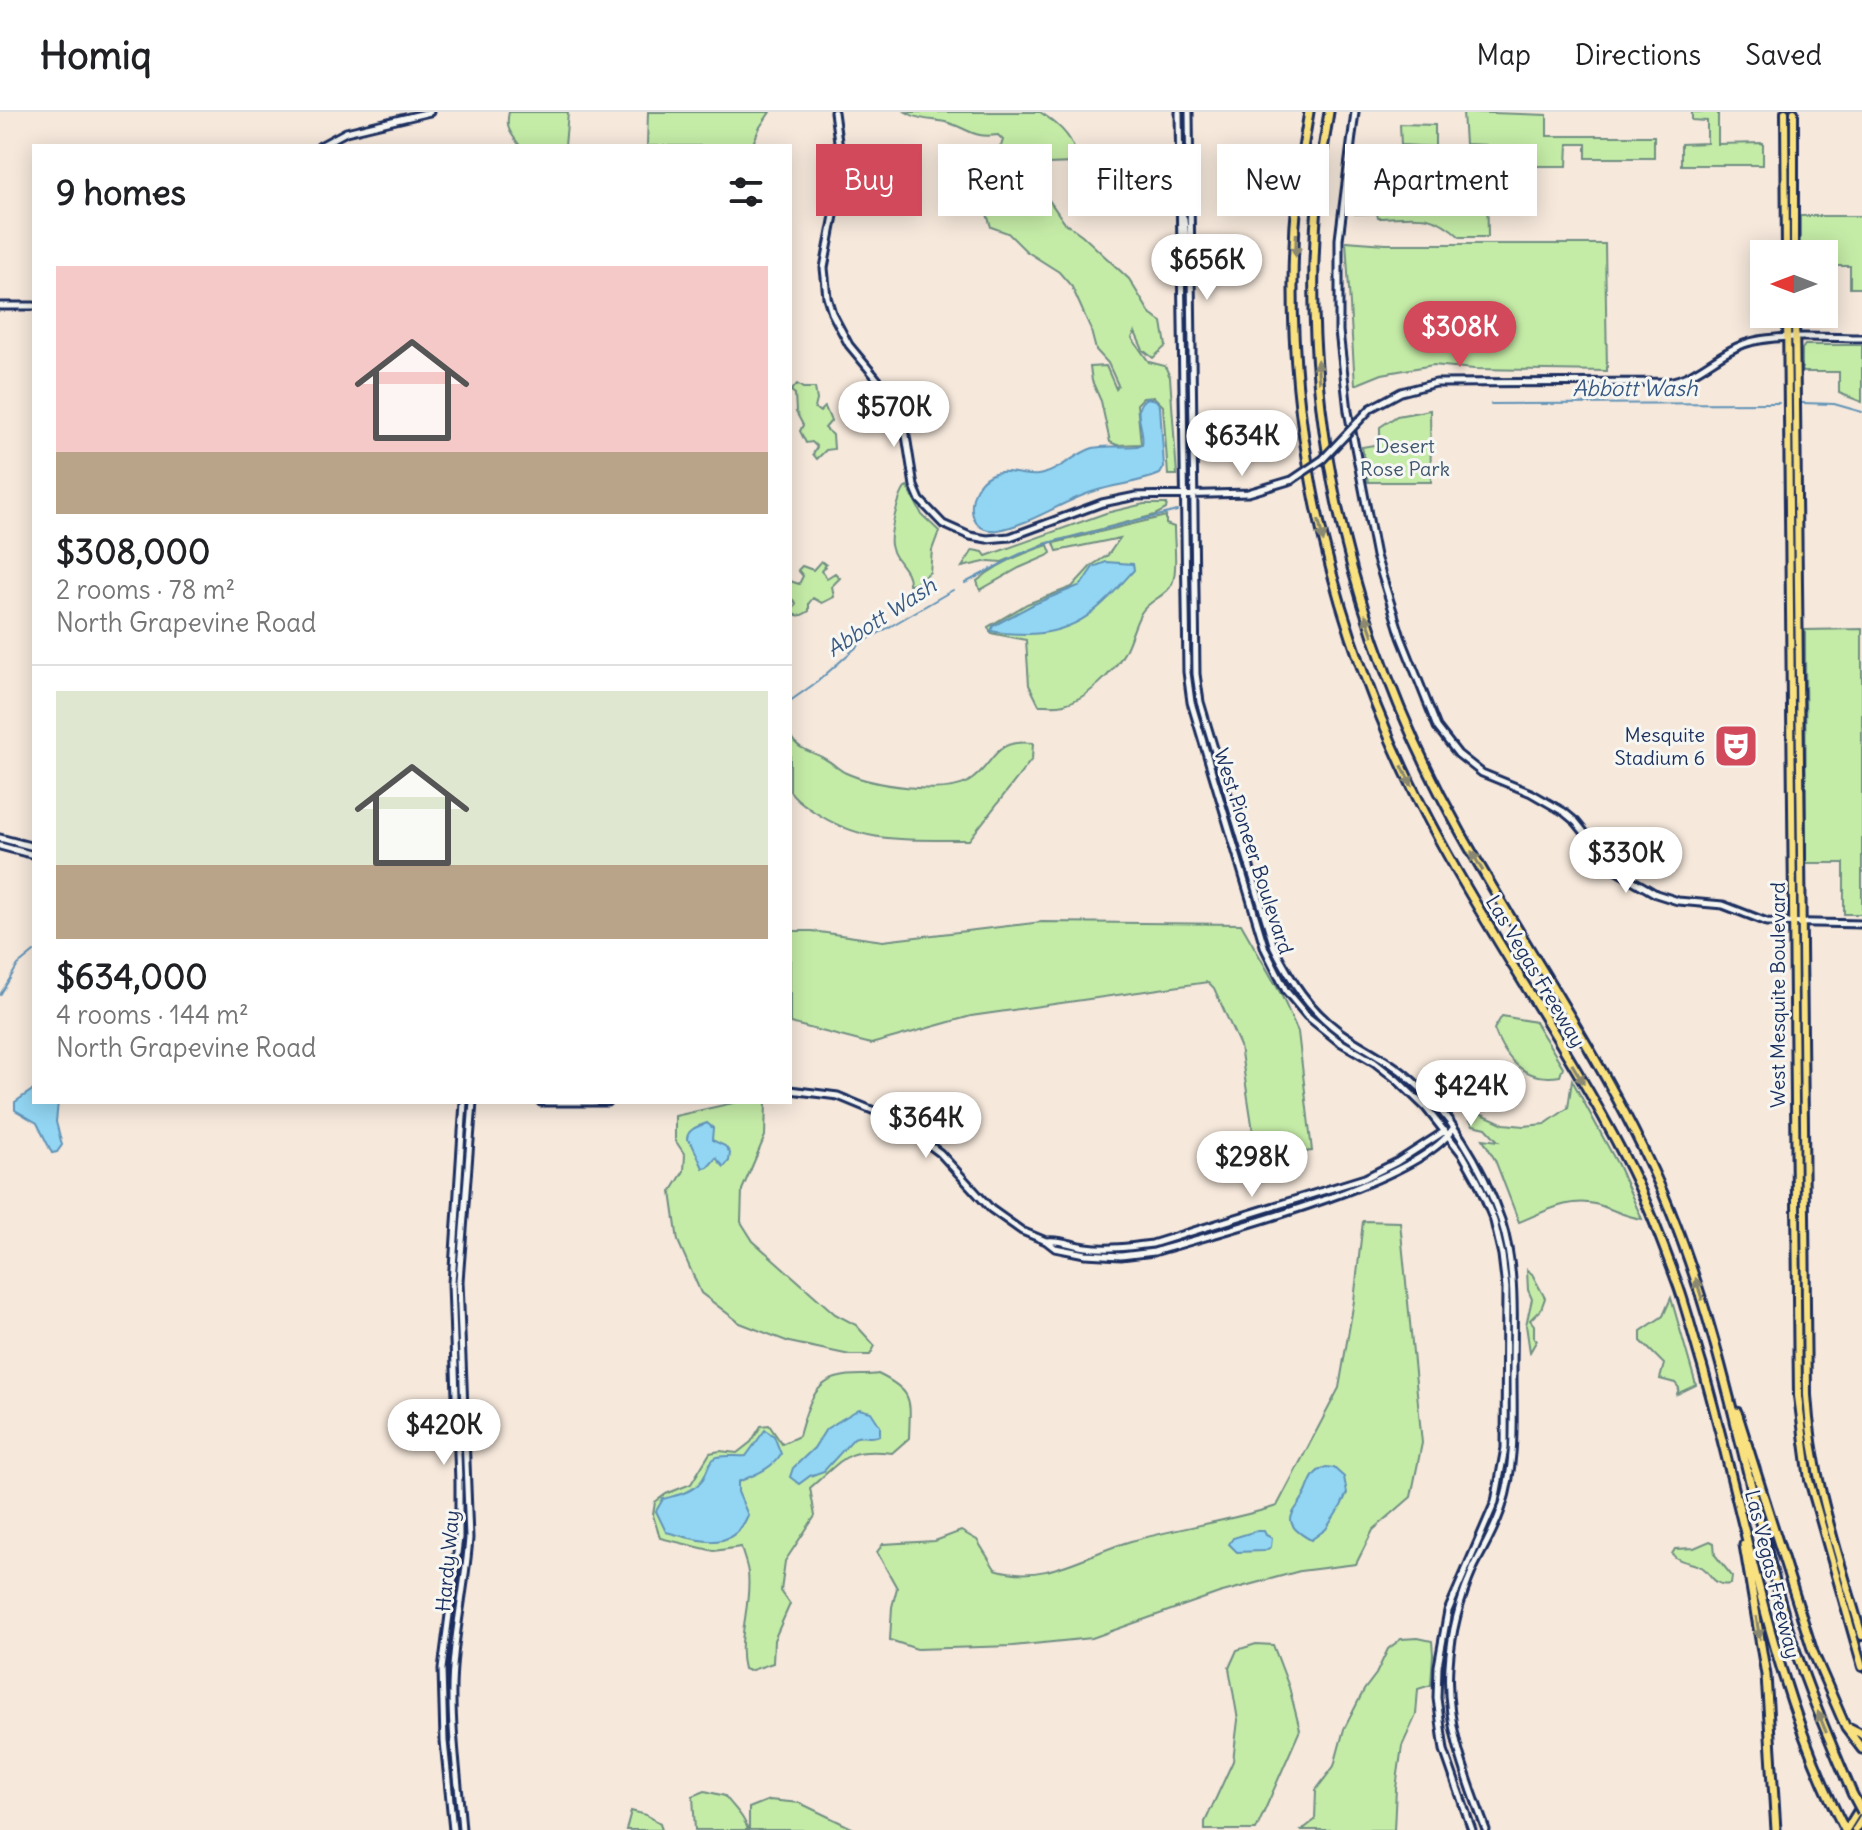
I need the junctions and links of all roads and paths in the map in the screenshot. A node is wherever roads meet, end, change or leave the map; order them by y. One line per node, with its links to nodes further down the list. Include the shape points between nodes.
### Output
1 (430, 112): 10 (main road, via 346,132)
2 (834, 112): 24 (main road, via 841,163 824,268 827,297 849,345 896,407 914,486 930,513 952,529 987,539 1010,537 1102,503)
3 (1179, 112): 11 (main road, West Pioneer Boulevard)
4 (1189, 112): 17 (main road, West Pioneer Boulevard)
5 (1309, 112): 40 (highway, Las Vegas Freeway, one-way to 40, via 1296,248 1298,371 1313,492 1345,622 1407,777 1441,843 1628,1164 1678,1284)
6 (1329, 112): 39 (highway, Las Vegas Freeway, one-way to 6, via 1695,1276 1647,1157 1425,766 1360,598 1332,486 1317,367 1318,185)
7 (1355, 112): 30 (main road, via 1342,206 1338,290 1348,411 1376,556 1437,727 1482,773 1564,812 1632,882 1678,901 1723,905 1767,922)
8 (1785, 112): 12 (main road)
9 (1794, 112): 12 (main road)
10 (324, 144)
11 (1179, 144)
12 (1790, 192): 15 (main road); 16 (main road)
13 (1180, 216): 24 (main road, West Pioneer Boulevard)
14 (1182, 216): 17 (main road)
15 (1787, 240)
16 (1793, 240)
17 (1192, 254): 25 (main road, West Pioneer Boulevard)
18 (0, 306): 19 (main road)
19 (32, 306)
20 (1789, 328): 23 (main road, West Mesquite Boulevard)
21 (1793, 328): 23 (main road, West Mesquite Boulevard)
22 (1862, 338): 23 (main road)
23 (1791, 339): 25 (main road, bridge, via 1742,344 1693,375 1668,382 1436,383 1401,392 1371,408 1323,459 1292,480 1248,493); 30 (main road, West Mesquite Boulevard)
24 (1183, 493): 25 (main road); 36 (main road, West Pioneer Boulevard, via 1191,702 1265,949 1286,991 1307,1016 1397,1080)
25 (1195, 493): 35 (main road, West Pioneer Boulevard, via 1200,702 1274,947 1312,1008 1405,1074)
26 (0, 838): 28 (main road)
27 (0, 846): 29 (main road)
28 (32, 846)
29 (32, 854)
30 (1797, 924): 31 (main road); 37 (main road, West Mesquite Boulevard); 38 (main road, West Mesquite Boulevard)
31 (1862, 924)
32 (792, 1090): 36 (main road, via 838,1096 896,1120 940,1153 991,1209 1022,1231 1055,1248 1085,1254 1154,1252 1347,1192 1399,1168)
33 (464, 1104): 50 (main road, Hardy Way, via 452,1283 459,1538 442,1669)
34 (473, 1104): 51 (main road, Hardy Way, via 459,1281 469,1538 451,1698)
35 (1453, 1128): 36 (main road); 53 (main road, West Pioneer Boulevard, via 1486,1181 1514,1287 1509,1479 1496,1524 1458,1611 1449,1668 1457,1747)
36 (1446, 1134): 52 (main road, West Pioneer Boulevard, via 1478,1182 1494,1221 1506,1288 1501,1477 1489,1519 1448,1611 1438,1666 1444,1750)
37 (1795, 1285): 38 (main road); 42 (main road, West Mesquite Boulevard, via 1805,1459)
38 (1804, 1294): 41 (main road, West Mesquite Boulevard, via 1815,1467)
39 (1721, 1364): 43 (highway, via 1798,1612); 47 (highway, Las Vegas Freeway, one-way to 39, bridge, via 1806,1682 1780,1601)
40 (1736, 1496): 49 (highway, one-way to 49, via 1766,1675); 54 (highway, Las Vegas Freeway, via 1786,1687)
41 (1862, 1636)
42 (1862, 1667)
43 (1845, 1724): 44 (highway); 45 (highway)
44 (1862, 1734)
45 (1862, 1749)
46 (1862, 1804): 54 (main road)
47 (1862, 1812)
48 (1862, 1819): 55 (main road)
49 (1777, 1829)
50 (453, 1830)
51 (462, 1830)
52 (1472, 1830)
53 (1486, 1830)
54 (1845, 1830)
55 (1855, 1830)

